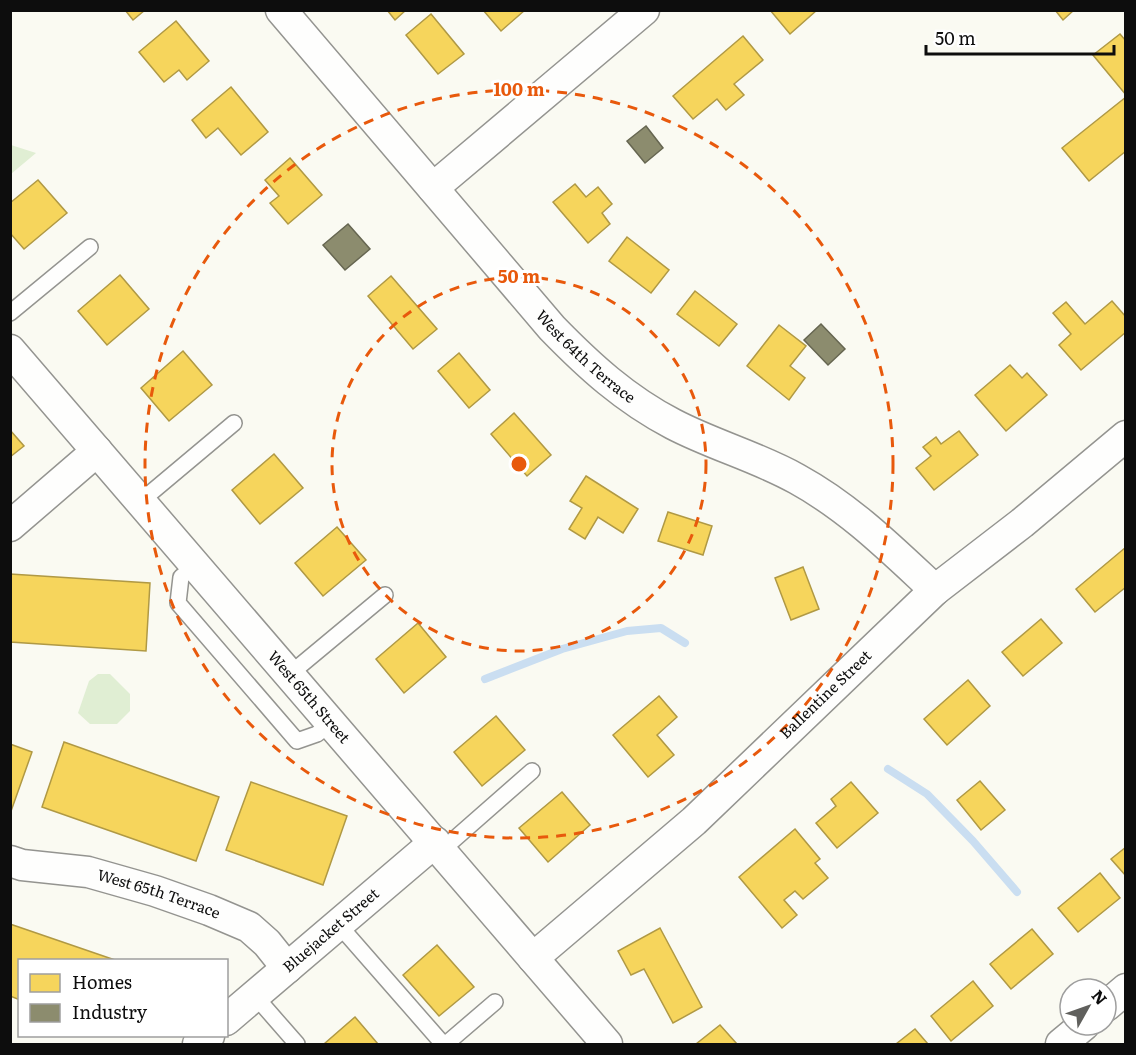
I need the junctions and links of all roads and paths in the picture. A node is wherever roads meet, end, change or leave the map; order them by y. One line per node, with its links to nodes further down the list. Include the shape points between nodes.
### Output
1 (281, 10): 3 (street, West 64th Terrace)
2 (644, 10): 3 (street)
3 (432, 188): 13 (street, West 64th Terrace, via 591,368 674,425 796,478 831,500)
4 (90, 247): 5 (lane)
5 (10, 313)
6 (10, 350): 9 (street, West 65th Street)
7 (234, 423): 10 (lane)
8 (1125, 436): 13 (street, Ballentine Street)
9 (97, 451): 10 (street, West 65th Street); 11 (street)
10 (141, 501): 12 (street, West 65th Street)
11 (10, 526)
12 (196, 565): 15 (street, West 65th Street); 16 (lane, via 181,578 178,603 297,741 317,734)
13 (935, 590): 21 (street, Ballentine Street, via 694,822)
14 (385, 594): 15 (lane)
15 (290, 674): 16 (street, West 65th Street)
16 (331, 723): 18 (street, West 65th Street)
17 (532, 771): 18 (lane)
18 (438, 846): 20 (street, Bluejacket Street); 21 (street, West 65th Street)
19 (10, 861): 22 (street, West 65th Terrace, via 88,872 209,910 249,927)
20 (338, 924): 22 (street, Bluejacket Street); 27 (lane)
21 (533, 958): 28 (street, West 65th Street)
22 (286, 968): 23 (street, Bluejacket Street)
23 (255, 996): 25 (street, Bluejacket Street); 26 (lane)
24 (495, 1002): 27 (lane)
25 (228, 1018)
26 (297, 1044)
27 (445, 1044)
28 (607, 1044)

